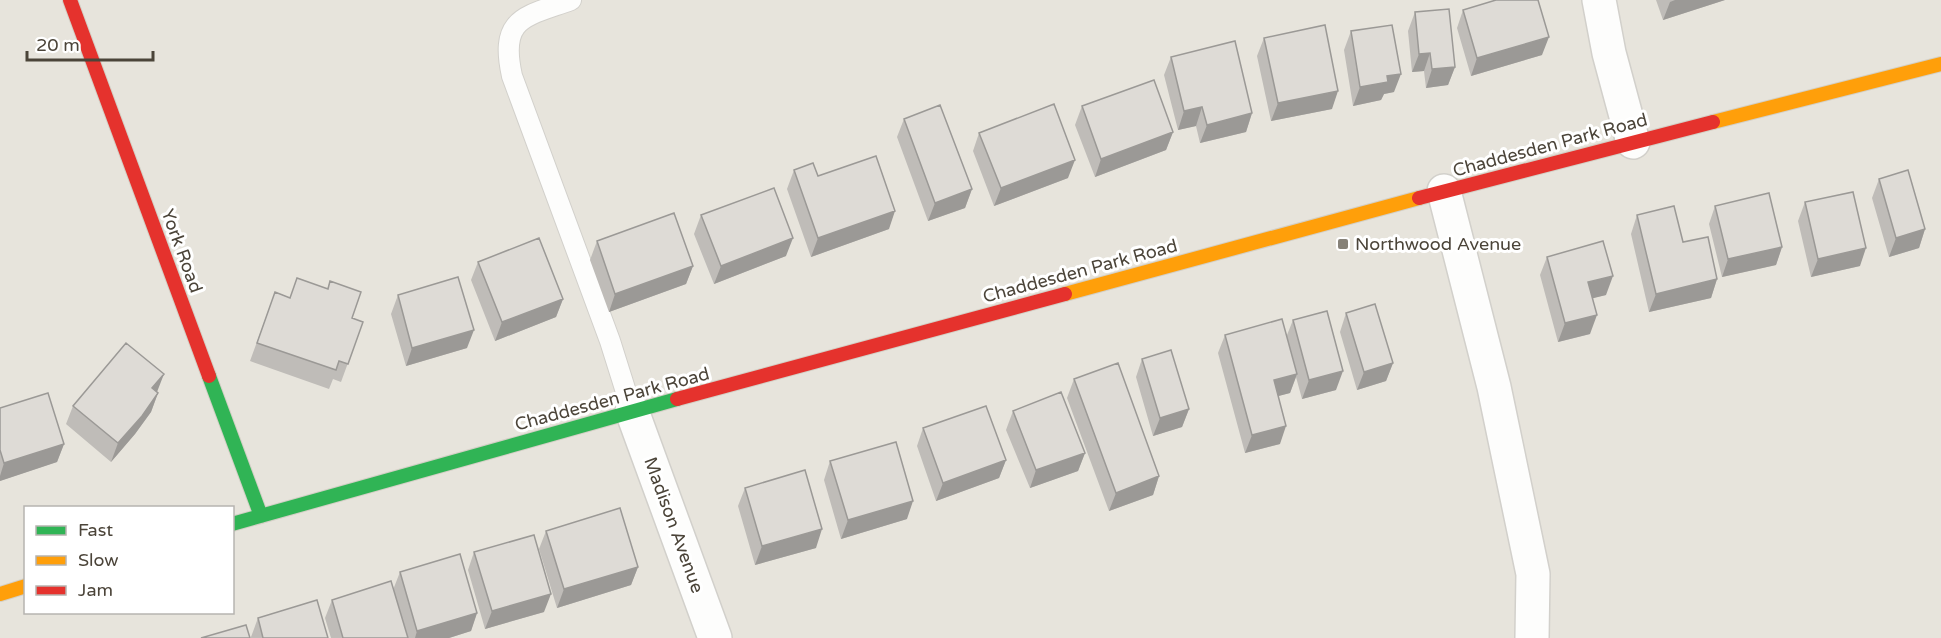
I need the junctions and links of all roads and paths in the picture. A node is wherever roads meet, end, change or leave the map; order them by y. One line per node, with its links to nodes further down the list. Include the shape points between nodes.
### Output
1 (70, 0): 8 (street, York Road)
2 (571, 0): 7 (lane, via 518,23 509,37 508,59)
3 (1599, 0): 5 (street)
4 (1941, 64): 5 (street, Chaddesden Park Road)
5 (1633, 142): 6 (street, Chaddesden Park Road)
6 (1444, 191): 7 (street, Chaddesden Park Road); 13 (street, via 1494,387 1533,574)
7 (632, 411): 8 (street, Chaddesden Park Road); 12 (street, Madison Avenue)
8 (261, 516): 9 (street, Chaddesden Park Road)
9 (234, 523)
10 (24, 587): 11 (street)
11 (0, 594)
12 (715, 638)
13 (1532, 638)

